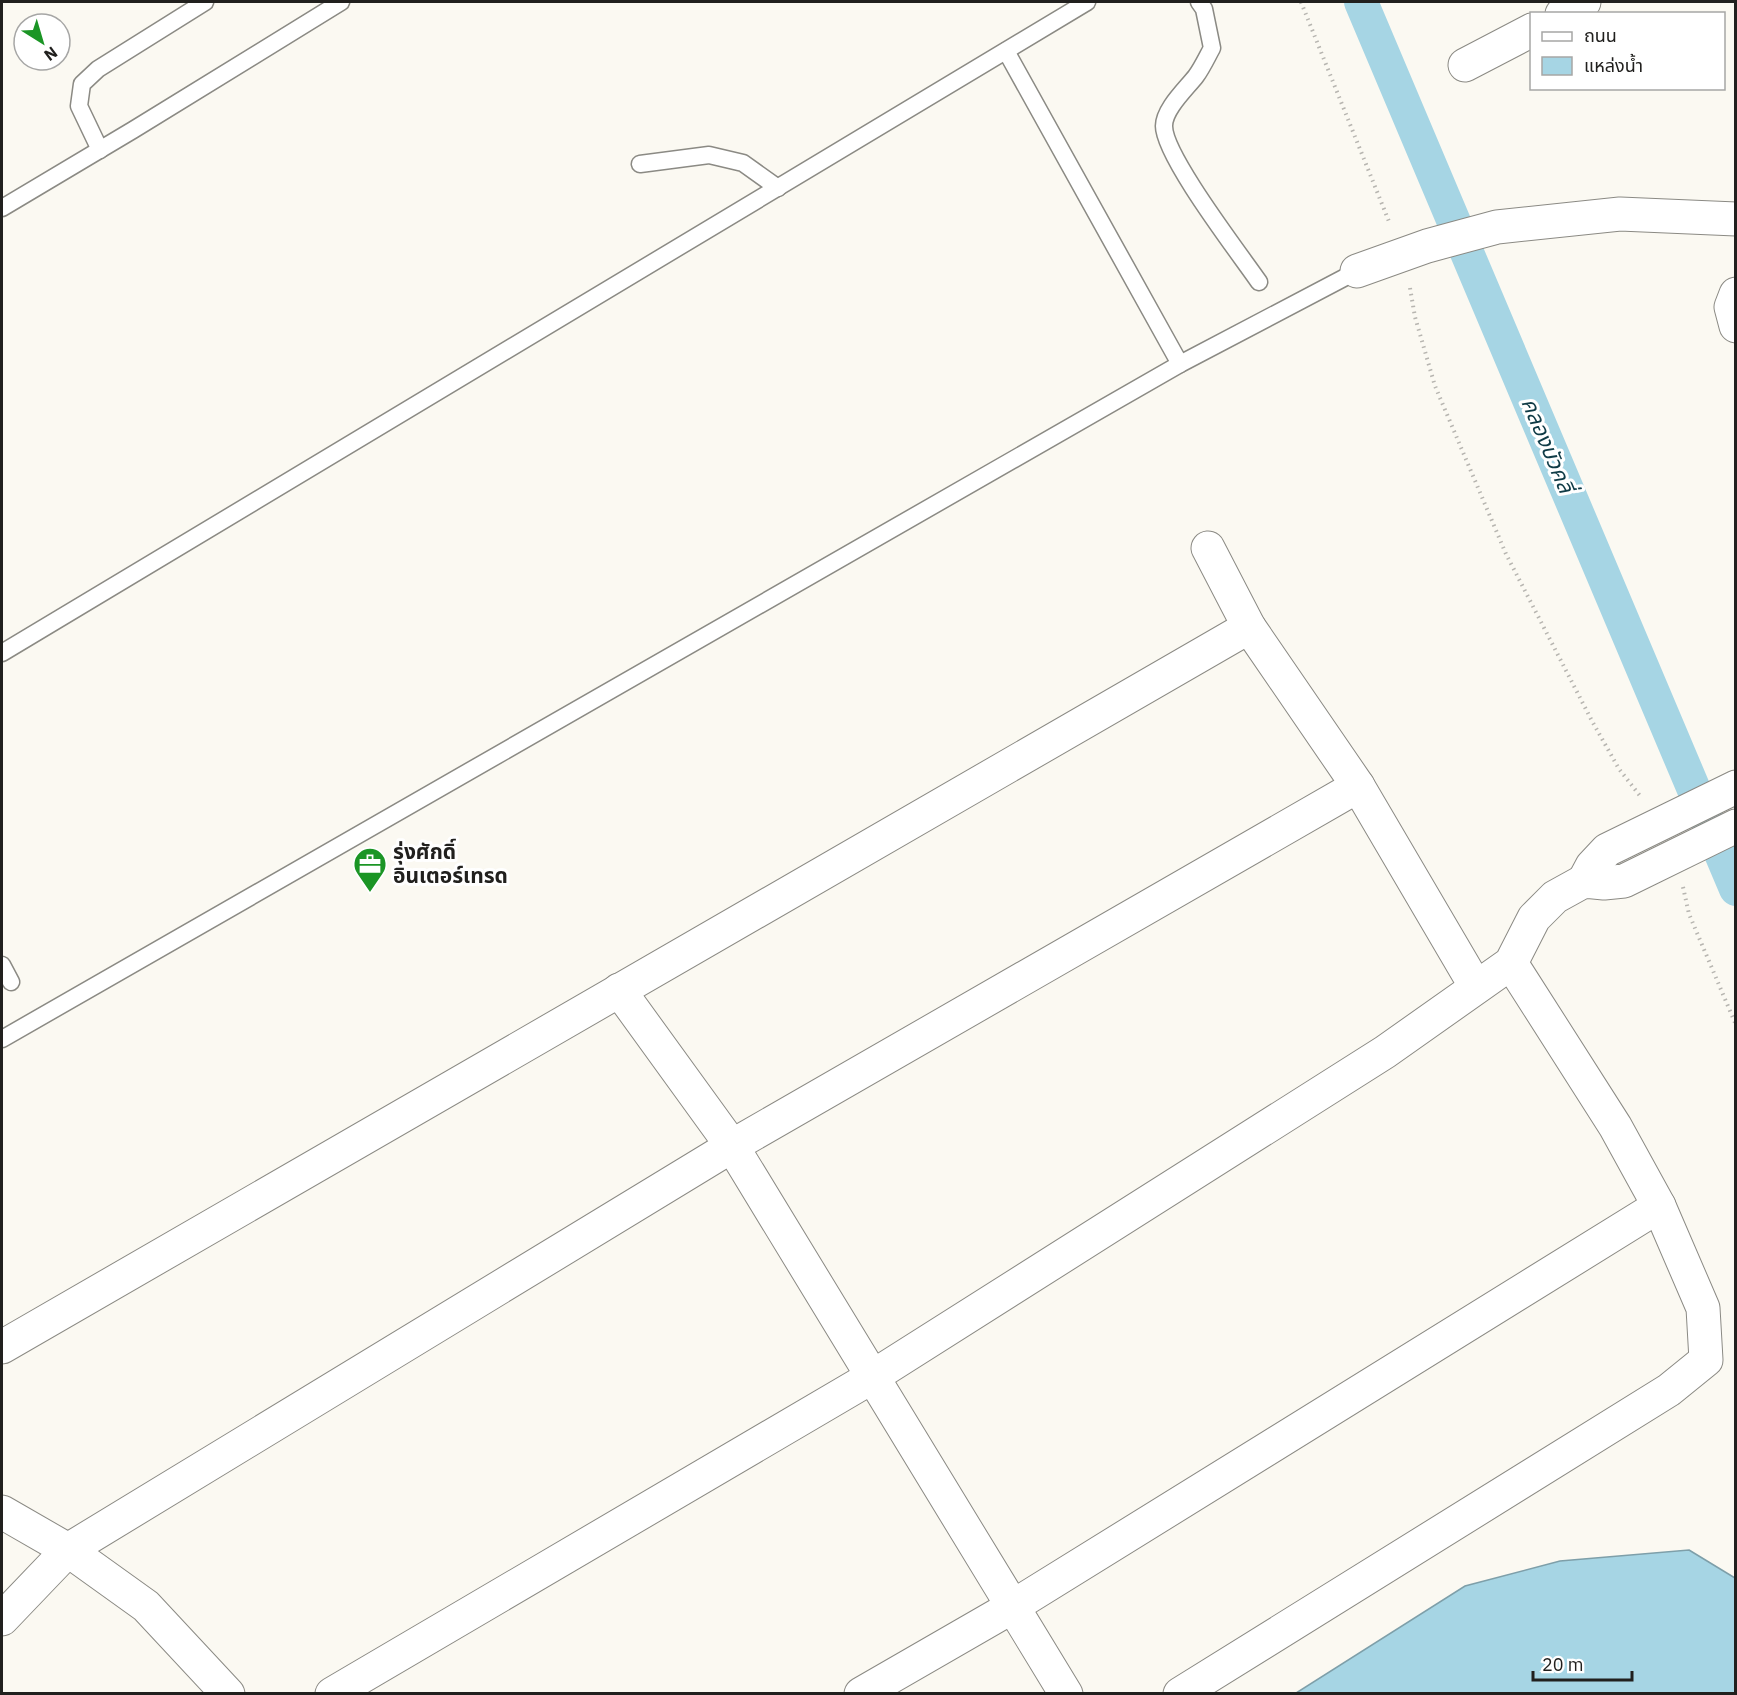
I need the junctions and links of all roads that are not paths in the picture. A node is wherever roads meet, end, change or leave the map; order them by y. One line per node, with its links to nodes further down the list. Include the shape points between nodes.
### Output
1 (205, 2): 10 (lane, via 98,69 82,84 79,106)
2 (341, 2): 10 (lane)
3 (1199, 2): 16 (lane, via 1212,48 1197,75 1173,104 1164,125 1177,160)
4 (1584, 2): 6 (street)
5 (1079, 3): 8 (lane)
6 (1566, 12)
7 (1530, 31): 9 (street)
8 (1006, 51): 12 (lane); 19 (lane)
9 (1465, 65)
10 (100, 150): 13 (lane)
11 (640, 164): 12 (lane, via 709,155 743,163)
12 (778, 188): 22 (lane)
13 (2, 208)
14 (1736, 219): 15 (street, via 1620,214 1497,227)
15 (1357, 271): 19 (lane)
16 (1259, 282)
17 (1736, 294): 18 (street, via 1731,306)
18 (1736, 326)
19 (1180, 364): 32 (lane)
20 (1208, 548): 21 (street)
21 (1249, 627): 23 (street); 31 (street)
22 (2, 653)
23 (1358, 786): 30 (street); 33 (street)
24 (1736, 787): 26 (street, via 1607,850)
25 (1736, 826): 26 (street, via 1624,880)
26 (1584, 881): 27 (street, via 1555,897 1534,918)
27 (1510, 963): 30 (street); 34 (street, via 1615,1126)
28 (2, 965): 29 (lane)
29 (11, 982)
30 (1476, 987): 36 (street, via 1385,1052)
31 (619, 990): 33 (street); 35 (street)
32 (2, 1039)
33 (732, 1146): 36 (street); 38 (street)
34 (1659, 1206): 39 (street); 45 (street, via 1703,1308 1706,1360 1669,1390)
35 (2, 1347)
36 (872, 1377): 39 (street); 42 (street)
37 (2, 1512): 38 (street)
38 (68, 1550): 40 (street); 41 (street, via 146,1606)
39 (1012, 1607): 43 (street); 44 (street)
40 (2, 1619)
41 (228, 1694)
42 (332, 1694)
43 (861, 1694)
44 (1066, 1694)
45 (1180, 1694)

